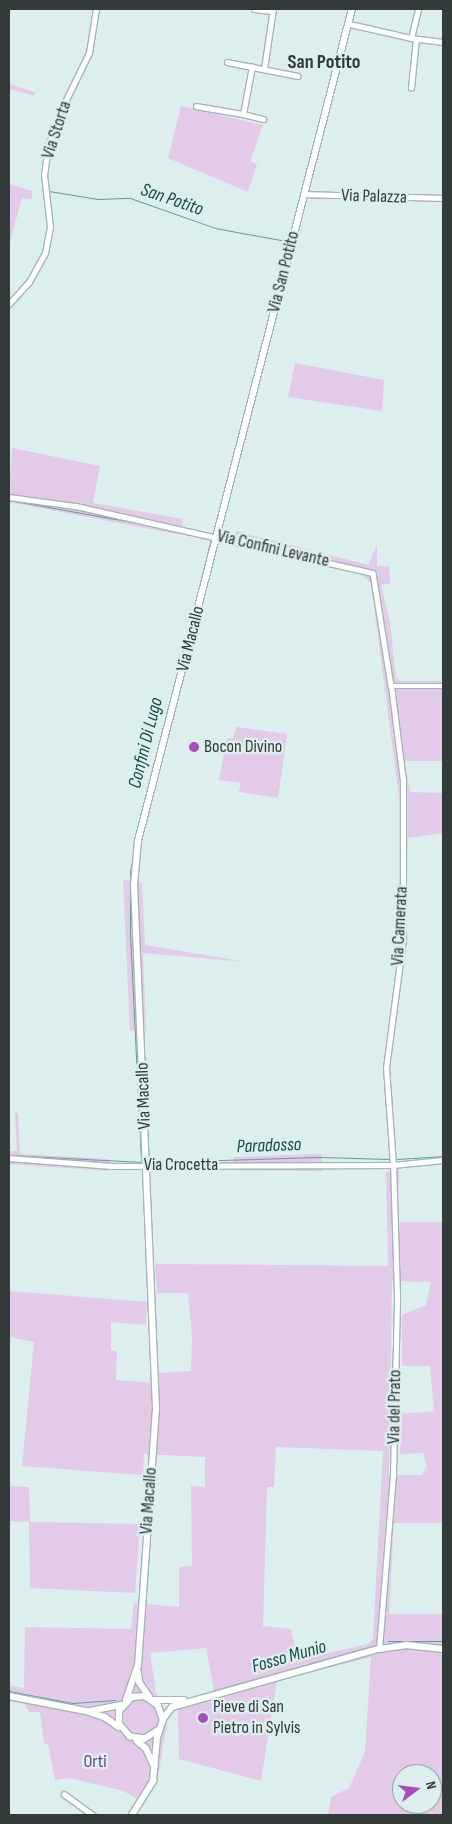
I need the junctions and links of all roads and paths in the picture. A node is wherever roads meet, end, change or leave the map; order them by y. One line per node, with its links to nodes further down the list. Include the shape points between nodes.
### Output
1 (96, 9): 19 (street, Via Storta, via 89,53 48,146 44,175 50,227 45,253 29,282)
2 (254, 9): 5 (street)
3 (352, 9): 6 (street, Via San Potito)
4 (418, 9): 7 (street)
5 (273, 10): 11 (street)
6 (350, 24): 7 (street); 17 (street, Via San Potito)
7 (414, 39): 8 (street); 13 (street)
8 (443, 42)
9 (227, 62): 10 (street)
10 (252, 67): 11 (street); 15 (street)
11 (264, 69): 12 (street)
12 (298, 76)
13 (411, 88)
14 (196, 106): 15 (street)
15 (243, 114): 16 (street)
16 (263, 118)
17 (304, 194): 18 (street, Via Palazza); 21 (street, Via San Potito)
18 (443, 198)
19 (9, 304)
20 (9, 497): 21 (street, Via Confini Levante, via 76,506)
21 (217, 536): 22 (street, Via Confini Levante, via 373,573); 27 (street, Via Macallo, via 138,841 134,885)
22 (391, 686): 23 (street); 26 (street, Via Camerata, via 403,781 403,938 386,1068)
23 (443, 686)
24 (9, 1158): 27 (street, Via Crocetta)
25 (443, 1160): 26 (street, Via Crocetta)
26 (393, 1164): 27 (street, Via Crocetta); 28 (street, Via del Prato, via 397,1296 393,1476)
27 (147, 1165): 30 (street, Via Macallo, via 156,1409)
28 (379, 1649): 29 (street, via 406,1645); 33 (street, via 315,1669)
29 (443, 1649)
30 (138, 1666): 32 (street, Via Macallo, via 140,1683); 34 (street, Via Macallo)
31 (9, 1696): 35 (street)
32 (152, 1699): 33 (street); 34 (street, via 140,1695); 36 (street, via 161,1710)
33 (187, 1700): 36 (street, via 172,1707)
34 (124, 1703): 35 (street); 38 (street, via 118,1716)
35 (86, 1711): 38 (street, via 111,1720)
36 (162, 1719): 37 (street)
37 (160, 1728): 39 (street, via 149,1738); 40 (street)
38 (122, 1730): 39 (street)
39 (130, 1738): 40 (street, via 146,1748)
40 (156, 1771): 43 (street)
41 (64, 1794): 42 (street)
42 (92, 1815)
43 (132, 1815)

